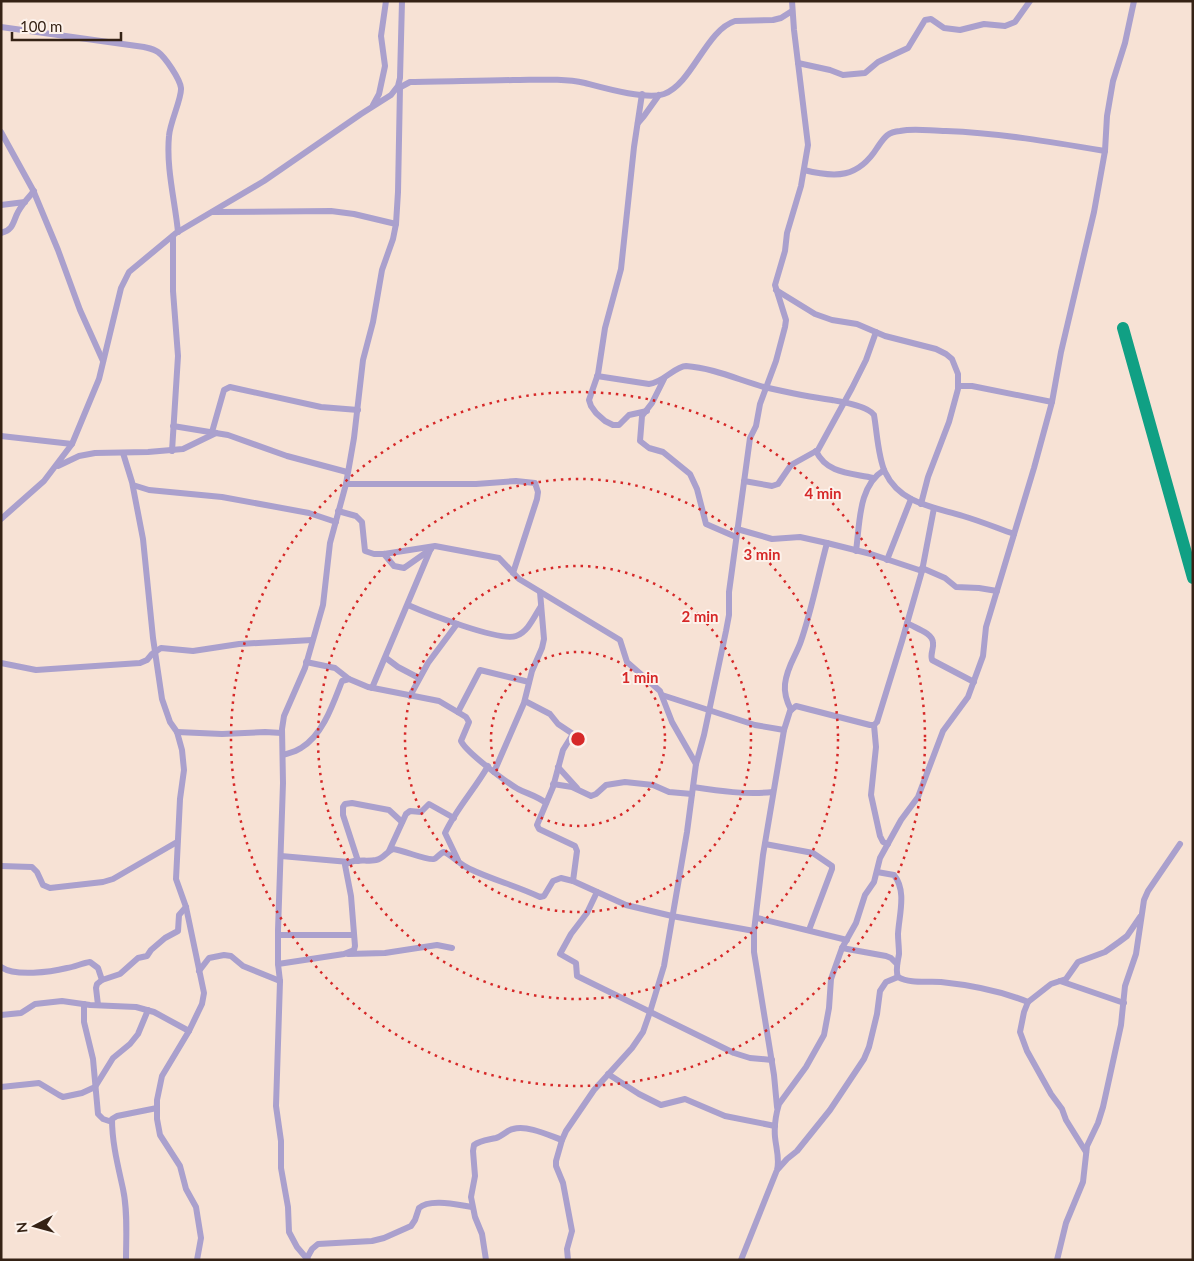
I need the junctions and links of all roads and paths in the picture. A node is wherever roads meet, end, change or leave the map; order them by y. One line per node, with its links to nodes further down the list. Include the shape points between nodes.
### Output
1 (386, 1): 13 (street, via 381,36 385,66 379,94)
2 (402, 1): 11 (street, via 400,78)
3 (792, 1): 6 (street)
4 (1030, 1): 8 (street, via 1015,22 1005,26 984,24 960,30 944,28 932,19 925,20 908,48 878,62 865,74 843,75)
5 (1134, 1): 16 (street, via 1113,81)
6 (792, 11): 8 (street); 12 (street, via 778,20 728,23 682,79)
7 (1, 27): 24 (street, via 144,47 163,56 181,93 168,142)
8 (798, 63): 17 (street, via 808,145)
9 (400, 87): 10 (street, via 410,82 554,80); 11 (street); 22 (street)
10 (642, 94): 12 (street); 14 (street)
11 (391, 95): 13 (street)
12 (659, 96): 14 (street)
13 (371, 108): 21 (street, via 264,182)
14 (638, 123): 28 (street, via 622,269)
15 (1, 132): 18 (street)
16 (1105, 151): 17 (street, via 1027,137 906,130 886,135 866,163 852,171 832,175); 33 (street)
17 (804, 170): 25 (street)
18 (34, 191): 19 (street); 27 (street)
19 (25, 202): 20 (street); 23 (street, via 10,229)
20 (1, 205)
21 (212, 212): 22 (street, via 331,211); 24 (street)
22 (396, 224): 34 (street, via 382,270 363,360)
23 (1, 233)
24 (176, 234): 27 (street, via 129,272 124,280); 36 (street, via 173,291 178,356)
25 (776, 290): 26 (street, via 815,314); 31 (street, via 786,320 776,361)
26 (876, 332): 30 (street, via 936,348 946,354 955,366); 32 (street)
27 (103, 362): 39 (street)
28 (597, 376): 29 (street, via 649,384); 35 (street, via 589,400 605,421 616,426 629,415)
29 (664, 378): 31 (street, via 685,366); 35 (street)
30 (958, 386): 33 (street); 51 (street)
31 (765, 387): 32 (street); 47 (street, via 750,438)
32 (845, 402): 41 (street); 44 (street, via 874,415)
33 (1052, 402): 57 (street)
34 (358, 410): 37 (street, via 321,407 230,387 224,390); 45 (street)
35 (647, 411): 58 (street, via 642,418 641,443 663,452 685,468 697,489 706,524)
36 (172, 426): 37 (street); 40 (street)
37 (214, 433): 40 (street, via 188,447); 45 (street)
38 (1, 436): 39 (street)
39 (72, 444): 43 (street)
40 (172, 451): 42 (street)
41 (816, 451): 46 (street, via 822,462 834,470); 47 (street, via 792,465 778,484 772,486)
42 (123, 453): 43 (street, via 79,456); 49 (street)
43 (55, 468): 54 (street, via 38,488)
44 (884, 470): 46 (street); 50 (street)
45 (347, 472): 48 (street)
46 (873, 478): 61 (street, via 862,503)
47 (744, 481): 56 (street)
48 (346, 484): 53 (street); 65 (street, via 535,483 537,499)
49 (133, 485): 55 (street, via 149,490 222,497 309,513); 73 (street)
50 (911, 499): 51 (street); 63 (street)
51 (921, 504): 52 (street)
52 (934, 508): 57 (street); 64 (street)
53 (338, 511): 55 (street); 62 (street, via 356,516 362,522 365,551)
54 (1, 520)
55 (336, 522): 72 (street, via 328,556 323,605)
56 (737, 529): 58 (street); 59 (street, via 772,538 800,537)
57 (1014, 534): 66 (street)
58 (736, 537): 85 (street, via 729,615)
59 (827, 543): 61 (street); 86 (street, via 802,641 791,660 785,685)
60 (433, 547): 62 (street); 62 (street, via 401,568 394,566); 65 (street, via 498,558); 68 (street)
61 (856, 551): 63 (street)
62 (384, 554)
63 (887, 560): 64 (street)
64 (922, 570): 66 (street, via 945,578 956,587); 70 (street)
65 (513, 573): 67 (street)
66 (997, 591): 80 (street)
67 (540, 592): 69 (street); 82 (street, via 616,636 622,643 627,662)
68 (408, 605): 71 (street); 74 (street)
69 (541, 606): 71 (street, via 524,632 512,637); 79 (street, via 544,639)
70 (907, 623): 80 (street, via 931,637 934,644 932,660); 88 (street)
71 (457, 624): 77 (street)
72 (312, 640): 73 (street, via 239,644 193,651 166,648); 75 (street)
73 (155, 652): 76 (street, via 140,663 36,670); 90 (street, via 162,700)
74 (386, 658): 77 (street); 81 (street)
75 (306, 662): 78 (street, via 335,668); 91 (street, via 284,716)
76 (1, 663)
77 (419, 678): 83 (street)
78 (350, 679): 81 (street); 92 (street, via 342,681 312,739 295,752)
79 (529, 682): 84 (street); 87 (street, via 480,670)
80 (974, 682): 107 (street, via 968,697 943,731 915,803)
81 (372, 688): 83 (street)
82 (662, 695): 85 (street); 93 (street, via 672,722)
83 (410, 696): 87 (street, via 439,701)
84 (525, 702): 95 (street, via 550,714 558,724 573,733); 96 (street)
85 (710, 709): 89 (street); 93 (street)
86 (791, 710): 88 (street, via 800,706); 89 (street)
87 (458, 712): 94 (street, via 469,722 462,742 468,751)
88 (874, 725): 107 (street, via 876,747 871,795 880,836)
89 (784, 730): 100 (street)
90 (177, 732): 91 (street); 105 (street, via 184,770)
91 (282, 733): 92 (street)
92 (282, 755): 110 (street)
93 (696, 764): 98 (street)
94 (488, 766): 96 (street); 103 (street)
95 (558, 767): 97 (street); 99 (street)
96 (494, 772): 102 (street, via 513,786)
97 (554, 784): 99 (street); 102 (street)
98 (693, 787): 100 (street, via 731,792); 101 (street)
99 (580, 791): 101 (street, via 593,796 606,785 625,782)
100 (773, 792): 106 (street)
101 (692, 794): 119 (street)
102 (546, 802): 116 (street, via 537,826 575,846)
103 (454, 818): 104 (street, via 428,804 420,812 409,811); 113 (street, via 445,835)
104 (402, 822): 109 (street); 111 (street, via 389,810 345,804 343,815)
105 (177, 842): 114 (street, via 103,882 46,887 32,867); 118 (street, via 176,879)
106 (764, 844): 121 (street); 122 (street, via 813,853 832,866)
107 (888, 844): 115 (street)
108 (1180, 844): 120 (street, via 1147,894)
109 (389, 851): 111 (street, via 382,858); 113 (street, via 398,850 429,859 444,852)
110 (281, 856): 112 (street); 124 (street)
111 (358, 861): 112 (street)
112 (350, 862): 125 (street, via 345,869)
113 (459, 862): 116 (street, via 491,879 540,896 544,896 555,879)
114 (1, 866)
115 (877, 872): 126 (street); 131 (street, via 894,875 901,891)
116 (573, 882): 117 (street)
117 (596, 892): 119 (street, via 626,905); 143 (street, via 587,913 560,954 576,963 577,976)
118 (186, 907): 133 (street); 135 (street, via 179,915 178,932 115,977)
119 (672, 916): 123 (street); 143 (street, via 664,966)
120 (1142, 916): 137 (street, via 1120,942 1105,952 1078,962 1066,979); 139 (street)
121 (757, 918): 122 (street); 123 (street)
122 (809, 930): 126 (street)
123 (754, 931): 146 (street, via 754,960)
124 (278, 935): 125 (street); 130 (street)
125 (354, 935): 129 (street, via 355,948)
126 (847, 940): 128 (street)
127 (452, 948): 129 (street, via 437,945 385,953)
128 (842, 948): 131 (street, via 886,956); 151 (street, via 831,979 824,1035)
129 (344, 954): 130 (street)
130 (278, 964): 136 (street)
131 (897, 964): 134 (street)
132 (1, 967): 135 (street, via 14,972 36,972 90,962 98,968)
133 (199, 971): 136 (street, via 209,958 224,954 243,966); 145 (street, via 204,997)
134 (898, 977): 138 (street, via 1008,994); 156 (street, via 886,982 880,991 864,1059 830,1110 797,1152)
135 (102, 980): 141 (street, via 96,988)
136 (280, 981): 158 (street, via 276,1106 281,1168 289,1232)
137 (1060, 981): 138 (street); 139 (street)
138 (1028, 1002): 155 (street, via 1020,1036)
139 (1124, 1003): 155 (street, via 1098,1123)
140 (84, 1004): 141 (street); 144 (street, via 41,1003 21,1013); 148 (street)
141 (98, 1005): 142 (street)
142 (148, 1010): 145 (street); 148 (street, via 138,1034 113,1058)
143 (650, 1012): 146 (street, via 734,1054); 147 (street, via 643,1032)
144 (1, 1015)
145 (189, 1031): 150 (street, via 162,1076)
146 (772, 1060): 151 (street)
147 (608, 1074): 153 (street, via 661,1105 685,1099 725,1116); 154 (street, via 587,1099)
148 (95, 1086): 149 (street, via 82,1094 64,1097 39,1082); 152 (street, via 98,1114)
149 (1, 1087)
150 (157, 1108): 152 (street, via 117,1116); 160 (street, via 160,1135 180,1166 186,1189 196,1207 201,1238)
151 (777, 1111): 153 (street)
152 (112, 1122): 159 (street, via 124,1197)
153 (775, 1126): 156 (street)
154 (562, 1140): 157 (street, via 520,1128 476,1144 472,1151 475,1176); 162 (street, via 556,1166 563,1182 572,1231)
155 (1086, 1152): 164 (street, via 1083,1182 1066,1224)
156 (777, 1170): 163 (street)
157 (472, 1207): 158 (street, via 425,1204 419,1208 411,1226 393,1235 372,1241 318,1244); 161 (street, via 482,1234)
158 (308, 1259)
159 (126, 1260)
160 (197, 1260)
161 (486, 1260)
162 (568, 1260)
163 (741, 1260)
164 (1057, 1260)

